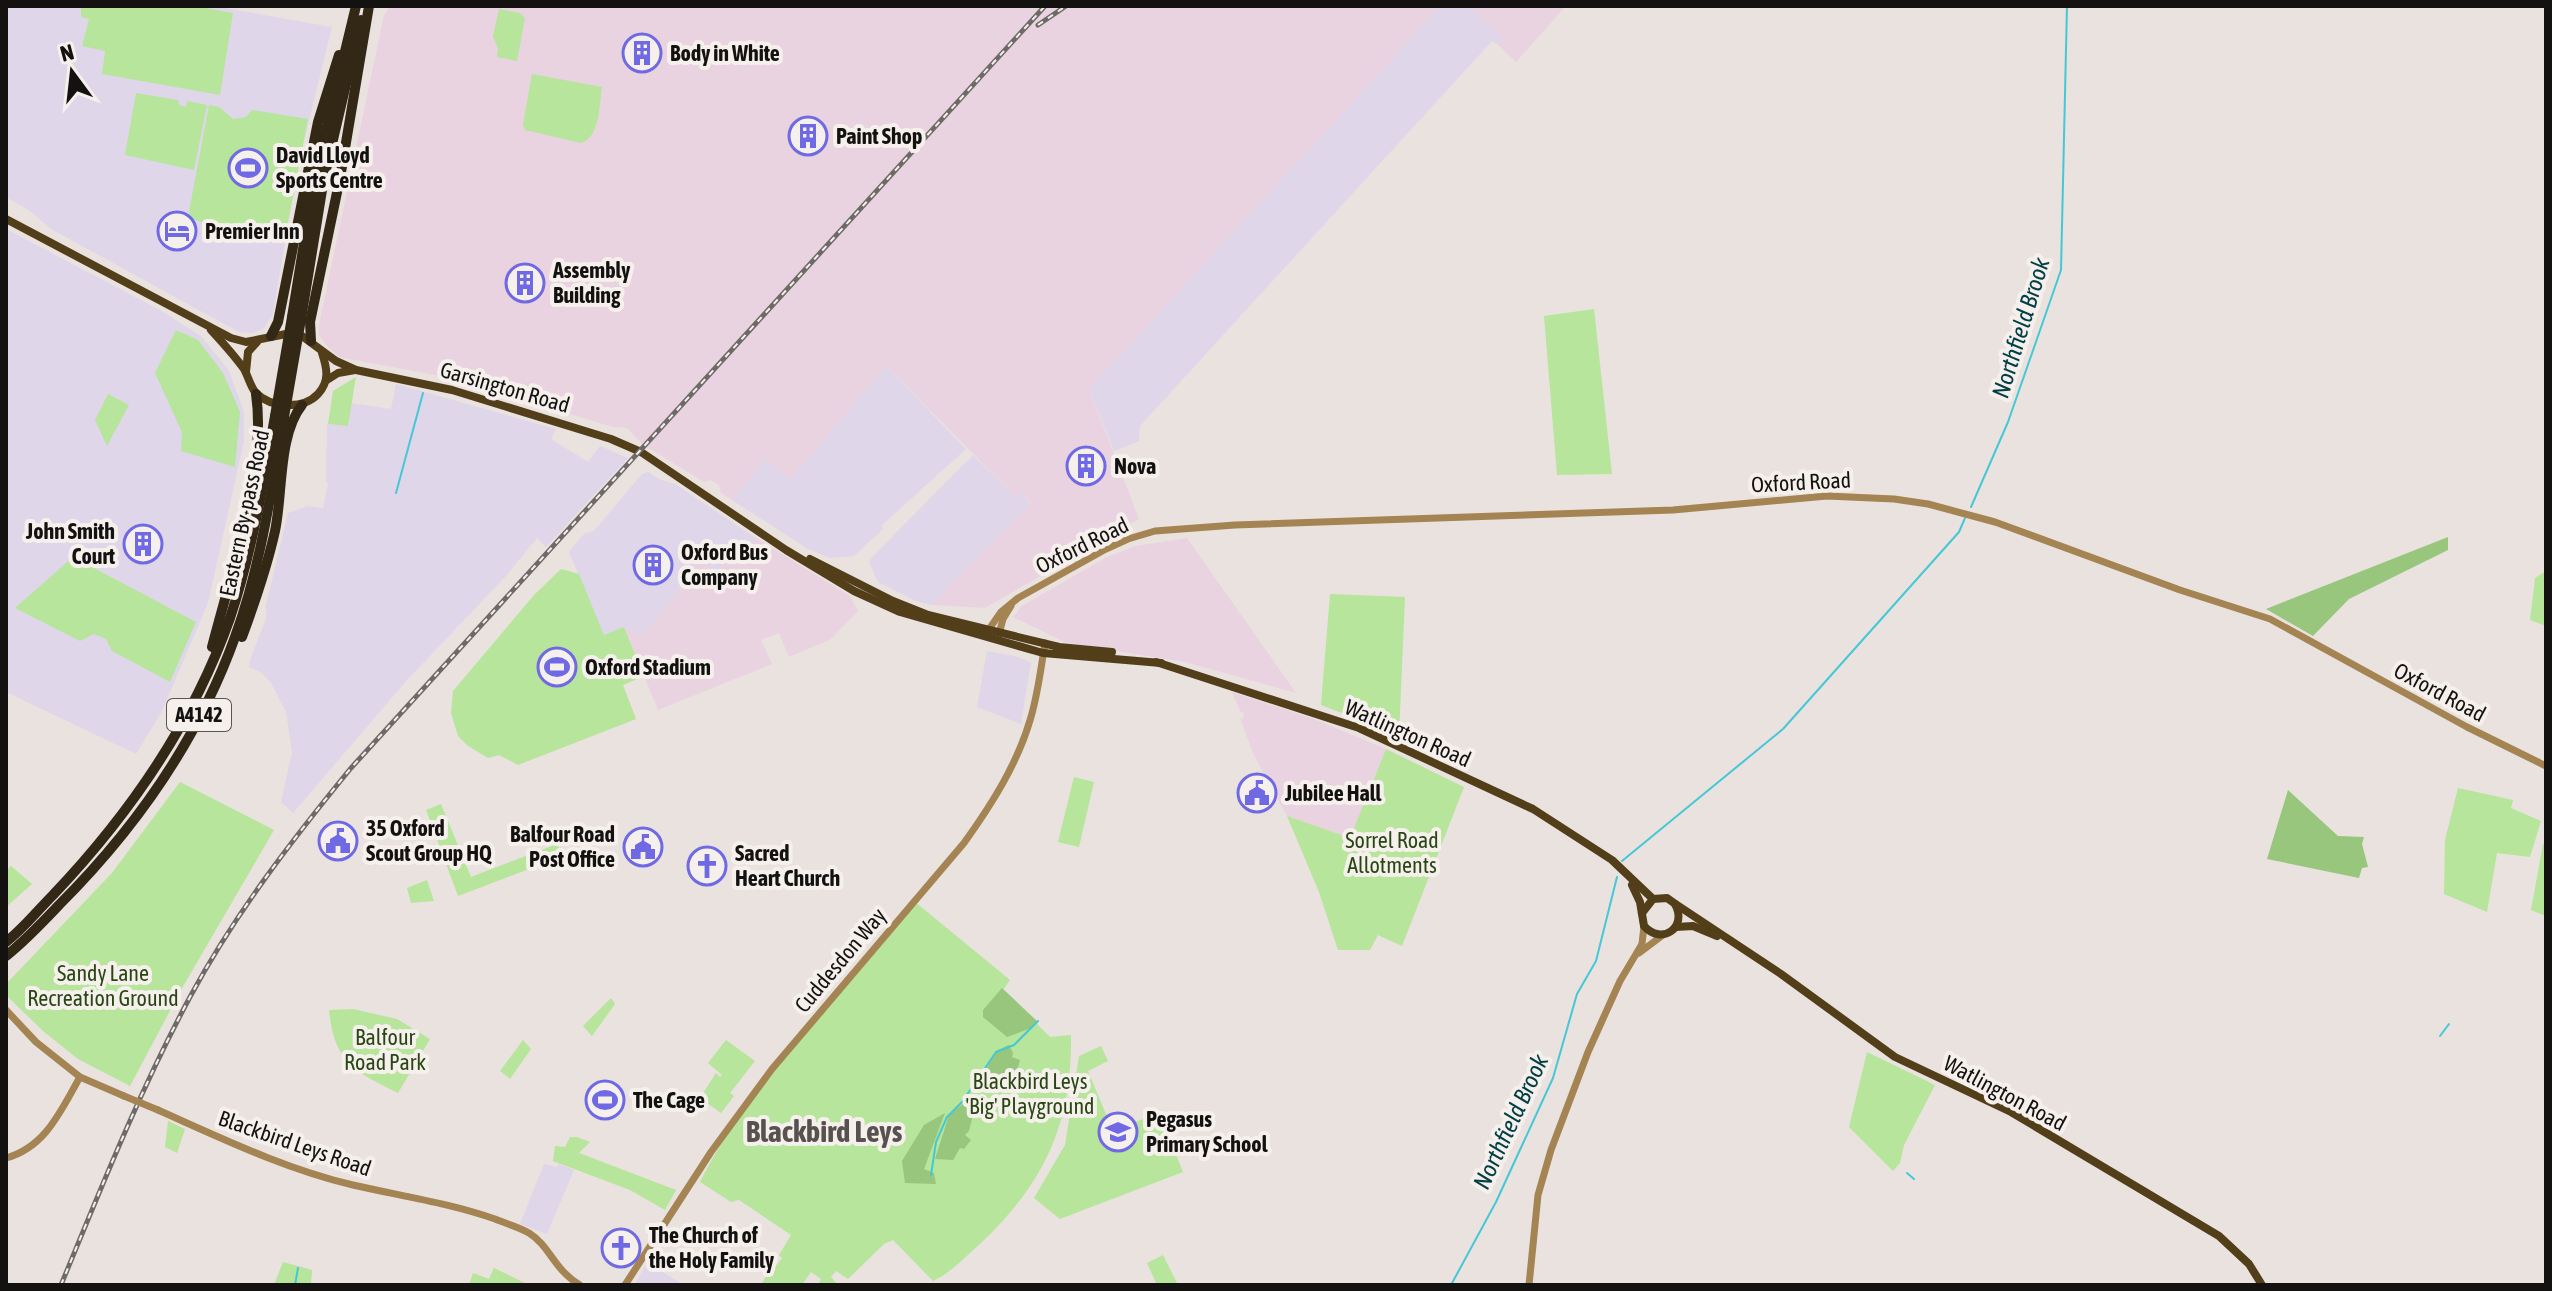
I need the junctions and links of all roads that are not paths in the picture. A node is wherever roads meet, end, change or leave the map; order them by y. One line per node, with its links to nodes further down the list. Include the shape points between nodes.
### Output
1 (356, 6): 3 (highway, Eastern By-pass Road / A4142)
2 (367, 6): 5 (highway, Eastern By-pass Road / A4142); 8 (highway, via 310,322)
3 (349, 37): 5 (highway, Eastern By-pass Road / A4142, via 315,176); 7 (highway, via 318,122 278,322)
4 (6, 219): 6 (main road)
5 (296, 318): 15 (highway, Eastern By-pass Road / A4142, bridge)
6 (205, 323): 7 (main road, via 246,342); 11 (main road)
7 (266, 338): 8 (main road, via 286,334); 11 (main road, via 248,352)
8 (311, 341): 9 (main road)
9 (322, 352): 10 (main road); 12 (main road)
10 (356, 370): 12 (main road); 16 (main road, Garsington Road, via 475,396)
11 (246, 373): 13 (main road)
12 (327, 380): 14 (main road, via 317,396)
13 (256, 394): 14 (main road); 21 (highway, via 256,457)
14 (302, 405): 22 (highway, via 290,426 265,569 235,654)
15 (280, 416): 21 (highway, Eastern By-pass Road / A4142, via 252,541); 22 (highway, Eastern By-pass Road / A4142, via 262,542)
16 (641, 452): 18 (main road, Watlington Road, via 767,536 903,606)
17 (1018, 598): 18 (street, Oxford Road); 19 (street, Oxford Road, via 1003,619); 23 (street, Oxford Road, via 1106,549 1155,531 1673,510 1827,496 1894,499 1995,522 2270,619)
18 (987, 634): 19 (main road, Watlington Road)
19 (999, 637): 20 (main road, Watlington Road)
20 (1044, 648): 24 (main road, Watlington Road, via 1161,663 1335,719 1543,814); 39 (street, Cuddesdon Way, via 1028,728 991,805 772,1069)
21 (213, 661): 31 (highway, Eastern By-pass Road / A4142, via 148,781 90,857)
22 (224, 667): 34 (highway, Eastern By-pass Road / A4142, via 158,789 99,865)
23 (2546, 766)
24 (1624, 871): 25 (main road, Watlington Road); 27 (main road, Watlington Road)
25 (1653, 899): 26 (main road); 27 (main road)
26 (1674, 903): 29 (main road, via 1680,916); 32 (main road, Watlington Road)
27 (1642, 913): 28 (main road)
28 (1644, 926): 30 (main road); 33 (street)
29 (1676, 927): 30 (main road); 32 (main road, Watlington Road, via 1693,926)
30 (1663, 935): 33 (street)
31 (6, 942)
32 (1746, 951): 41 (main road, Watlington Road, via 1895,1057 2011,1112 2219,1236 2249,1264)
33 (1637, 955): 40 (street, via 1588,1052 1551,1150 1538,1195)
34 (6, 956)
35 (6, 1010): 36 (street, Blackbird Leys Road)
36 (80, 1077): 37 (street, via 39,1142); 38 (street, Blackbird Leys Road, bridge, via 311,1172 445,1203 516,1227 535,1238 562,1273)
37 (6, 1158)
38 (580, 1285)
39 (625, 1285)
40 (1529, 1285)
41 (2262, 1285)

